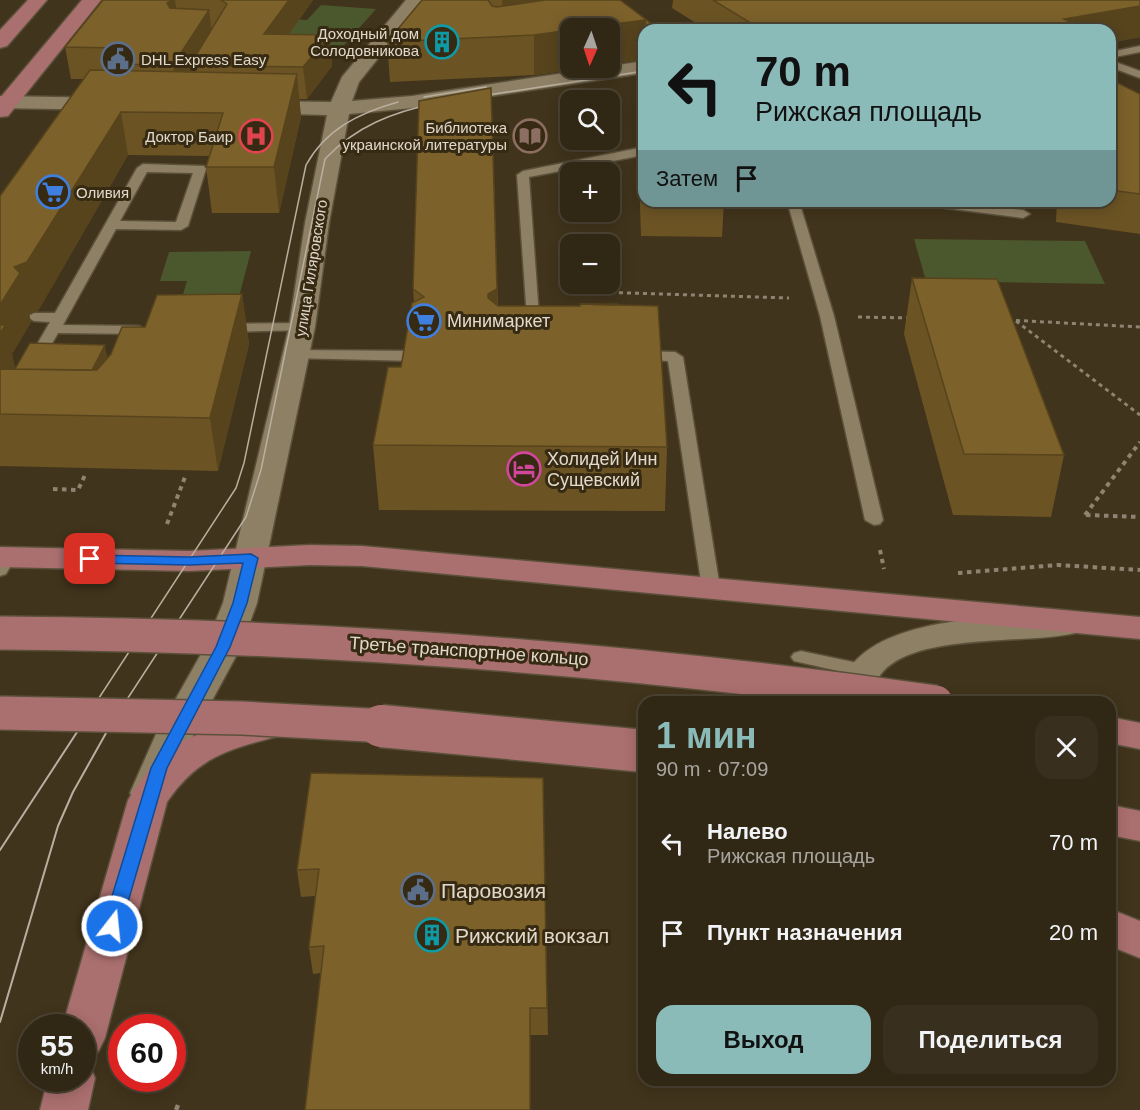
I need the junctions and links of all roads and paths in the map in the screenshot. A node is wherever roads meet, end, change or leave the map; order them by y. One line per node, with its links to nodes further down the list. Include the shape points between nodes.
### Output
1 (38, 0): 4 (main road)
2 (416, 0): 13 (street, улица Гиляровского, via 349,81)
3 (88, 8): 10 (main road)
4 (0, 42)
5 (1140, 49): 6 (lane)
6 (1116, 54)
7 (1116, 65): 9 (lane)
8 (638, 68): 13 (street, via 412,102)
9 (1140, 75)
10 (2, 105): 11 (street)
11 (126, 105)
12 (237, 107): 13 (street)
13 (339, 109): 27 (street, улица Гиляровского)
14 (638, 152): 19 (lane, via 523,175)
15 (796, 207): 20 (lane)
16 (968, 207): 17 (lane)
17 (1023, 214)
18 (112, 225): 18 (lane, via 143,168 200,169 181,226); 26 (lane)
19 (531, 290): 20 (path); 31 (lane)
20 (823, 299): 21 (lane)
21 (828, 316): 23 (path); 42 (lane)
22 (34, 317): 26 (lane)
23 (920, 318)
24 (1001, 319): 25 (path)
25 (1014, 320): 28 (path); 36 (path)
26 (57, 323): 30 (lane); 35 (lane)
27 (302, 327): 29 (lane); 32 (street, улица Гиляровского)
28 (1140, 327)
29 (207, 329)
30 (141, 333)
31 (534, 347)
32 (296, 355): 33 (lane); 44 (street, улица Гиляровского)
33 (417, 356)
34 (619, 356): 48 (lane, via 675,357)
35 (27, 377)
36 (1140, 415)
37 (1140, 443): 41 (path, via 1085,515)
38 (85, 475): 40 (path, via 78,490)
39 (185, 477): 43 (path)
40 (53, 489)
41 (1140, 518)
42 (874, 520)
43 (167, 524)
44 (251, 558): 45 (main road); 48 (main road, via 362,556); 60 (street, улица Гиляровского, via 240,603 223,647 175,734)
45 (2, 561)
46 (1140, 570): 47 (path, via 1058,566)
47 (947, 574)
48 (711, 588): 49 (main road)
49 (1092, 623): 50 (main road); 53 (street, via 996,628 932,637 880,656)
50 (1140, 628)
51 (0, 633): 54 (main road, Третье транспортное кольцо, bridge, via 246,637 496,651)
52 (801, 657): 53 (lane)
53 (861, 686)
54 (887, 696)
55 (0, 713): 59 (main road, bridge, via 361,725)
56 (1116, 731): 57 (main road)
57 (1140, 736)
58 (638, 749): 60 (main road, via 375,722 328,719 282,723 242,731 199,747 171,768)
59 (638, 749)
60 (148, 800): 65 (main road)
61 (1116, 821): 62 (main road)
62 (1140, 826)
63 (1116, 929): 64 (main road)
64 (1140, 941)
65 (89, 1014)
66 (68, 1092): 67 (main road)
67 (64, 1110)

